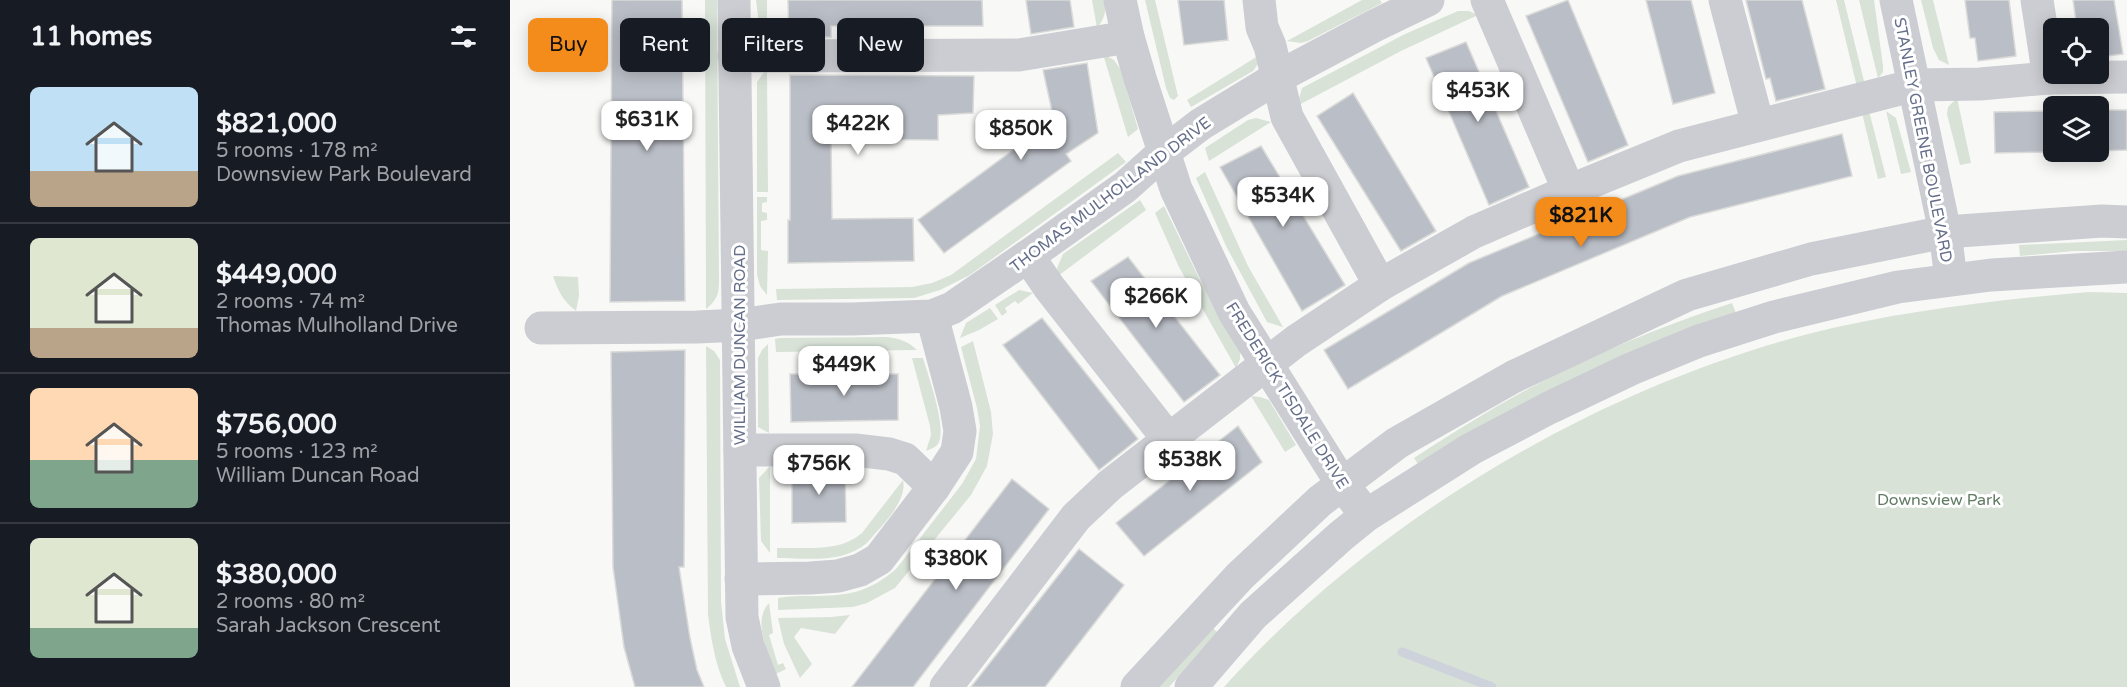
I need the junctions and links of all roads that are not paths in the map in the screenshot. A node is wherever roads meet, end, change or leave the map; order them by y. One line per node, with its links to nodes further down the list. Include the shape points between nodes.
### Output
1 (734, 0): 9 (street, WILLIAM DUNCAN ROAD)
2 (1120, 0): 10 (street, FREDERICK TISDALE DRIVE)
3 (1259, 0): 14 (street, via 1262,27)
4 (1428, 0): 14 (street, THOMAS MULHOLLAND DRIVE)
5 (1487, 0): 21 (street)
6 (1725, 0): 19 (street)
7 (1896, 0): 18 (street, STANLEY GREENE BOULEVARD)
8 (2037, 0): 11 (street)
9 (734, 18)
10 (1128, 38): 12 (street, via 1019,55); 20 (street, FREDERICK TISDALE DRIVE)
11 (2043, 39)
12 (825, 56)
13 (734, 72): 29 (street, WILLIAM DUNCAN ROAD)
14 (1278, 77): 20 (street, THOMAS MULHOLLAND DRIVE, via 1192,130); 27 (street, via 1287,117)
15 (2109, 77): 16 (street)
16 (2127, 77)
17 (2043, 79): 18 (street)
18 (1915, 85): 19 (street); 23 (street, STANLEY GREENE BOULEVARD)
19 (1758, 125): 21 (street, via 1671,149)
20 (1163, 153): 24 (street, THOMAS MULHOLLAND DRIVE, via 1125,187); 31 (street, FREDERICK TISDALE DRIVE, via 1234,312)
21 (1569, 191): 27 (street, via 1474,232)
22 (2127, 222): 23 (street)
23 (1945, 232): 26 (street, STANLEY GREENE BOULEVARD); 34 (street, via 1811,259 1687,295 1513,377 1397,443)
24 (1028, 256): 28 (street, THOMAS MULHOLLAND DRIVE, via 952,308); 32 (street)
25 (2127, 267): 26 (street)
26 (1951, 279): 36 (street, via 1878,291 1774,316 1699,341 1580,393 1471,449)
27 (1380, 285): 31 (street)
28 (932, 316): 29 (street, THOMAS MULHOLLAND DRIVE, via 781,319); 35 (street, via 960,431 957,452)
29 (740, 325): 30 (street, THOMAS MULHOLLAND DRIVE); 33 (street, WILLIAM DUNCAN ROAD)
30 (541, 328)
31 (1267, 363): 32 (street); 34 (street, FREDERICK TISDALE DRIVE)
32 (1168, 440): 39 (street, via 1076,517)
33 (740, 450): 35 (street, via 855,450 889,454 905,459); 37 (street, WILLIAM DUNCAN ROAD)
34 (1342, 484): 36 (street, FREDERICK TISDALE DRIVE); 40 (street, via 1240,576)
35 (934, 487): 37 (street, via 879,559 860,570 838,576)
36 (1367, 515): 41 (street, via 1253,615)
37 (741, 579): 38 (street, WILLIAM DUNCAN ROAD, via 748,646)
38 (764, 687)
39 (945, 687)
40 (1137, 687)
41 (1191, 687)

